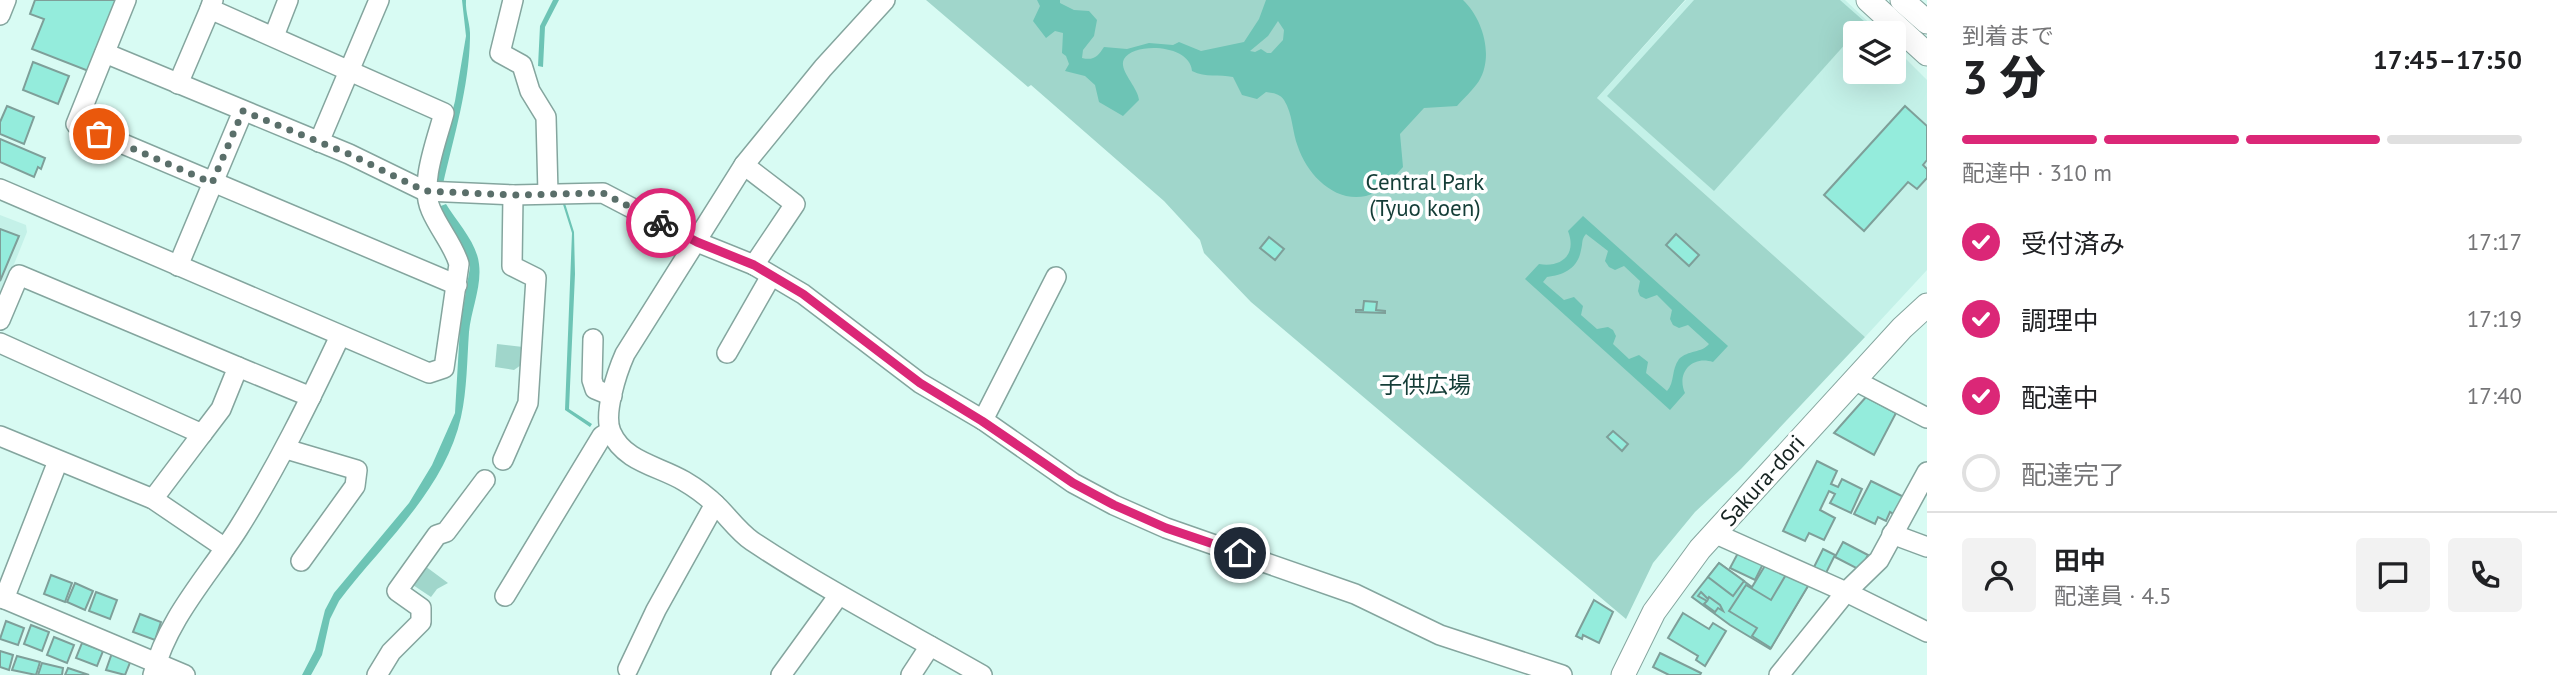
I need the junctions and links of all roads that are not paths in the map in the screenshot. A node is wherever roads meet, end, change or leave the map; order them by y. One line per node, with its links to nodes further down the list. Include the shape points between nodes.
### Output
1 (6, 0): 10 (street)
2 (126, 0): 13 (street)
3 (288, 0): 12 (street)
4 (379, 0): 15 (street)
5 (513, 0): 23 (street, via 500,53 523,65 530,91 546,117)
6 (885, 0): 19 (street)
7 (1868, 0): 14 (main road)
8 (1902, 0): 11 (main road)
9 (212, 4): 12 (street); 16 (street)
10 (0, 15)
11 (1927, 22)
12 (274, 36): 15 (street)
13 (105, 53): 16 (street); 20 (street, via 76,124)
14 (1927, 54)
15 (348, 71): 18 (street); 22 (street, via 444,113)
16 (178, 84): 17 (street)
17 (243, 111): 18 (street); 20 (street)
18 (319, 142): 22 (street)
19 (744, 165): 25 (street); 26 (street, via 795,204)
20 (212, 183): 27 (street); 30 (street)
21 (0, 188): 27 (street)
22 (437, 193): 24 (street); 30 (street, via 430,209 456,252)
23 (548, 193): 24 (street); 25 (street, via 603,193)
24 (513, 195): 47 (street, via 512,266 536,278 528,402)
25 (697, 242): 26 (street); 39 (street, via 625,354)
26 (754, 265): 28 (street)
27 (178, 266): 33 (street)
28 (771, 276): 36 (street); 42 (street, via 803,294 920,383)
29 (1056, 277): 42 (street)
30 (457, 285): 33 (street, via 444,368 429,373)
31 (1927, 305): 38 (main road, Sakura-dori)
32 (0, 320): 37 (street, via 19,275)
33 (340, 336): 40 (street)
34 (593, 339): 39 (street, via 592,380 595,388)
35 (0, 343): 44 (street)
36 (727, 354)
37 (238, 367): 40 (street); 44 (street, via 220,408)
38 (1854, 380): 41 (street); 53 (main road, Sakura-dori)
39 (612, 396): 43 (street)
40 (311, 397): 46 (street)
41 (1927, 418)
42 (982, 421): 71 (street, via 1073,483 1166,528 1355,594 1440,635)
43 (611, 431): 52 (street, via 634,458 684,481); 60 (street, via 602,436)
44 (202, 434): 51 (street)
45 (0, 436): 48 (street)
46 (286, 449): 56 (street); 57 (street, via 358,470 355,486)
47 (503, 460)
48 (58, 461): 51 (street); 61 (street)
49 (1927, 472): 54 (street)
50 (485, 481): 67 (street, via 446,532 437,535 397,591 421,608 421,622 391,652)
51 (153, 499): 56 (street)
52 (715, 504): 59 (street, via 748,539); 65 (street)
53 (1714, 533): 58 (street); 72 (main road, Sakura-dori, via 1654,612)
54 (1892, 534): 55 (street); 58 (street, via 1879,560)
55 (1927, 547)
56 (225, 548): 64 (street, via 183,607)
57 (301, 561)
58 (1846, 592): 62 (street); 73 (street)
59 (839, 595): 63 (street); 68 (street)
60 (505, 596)
61 (2, 598): 64 (street)
62 (1927, 632)
63 (930, 646): 69 (street); 70 (street)
64 (155, 668): 66 (street)
65 (628, 669)
66 (185, 675)
67 (377, 675)
68 (781, 675)
69 (911, 675)
70 (982, 675)
71 (1562, 675)
72 (1623, 675)
73 (1779, 675)

